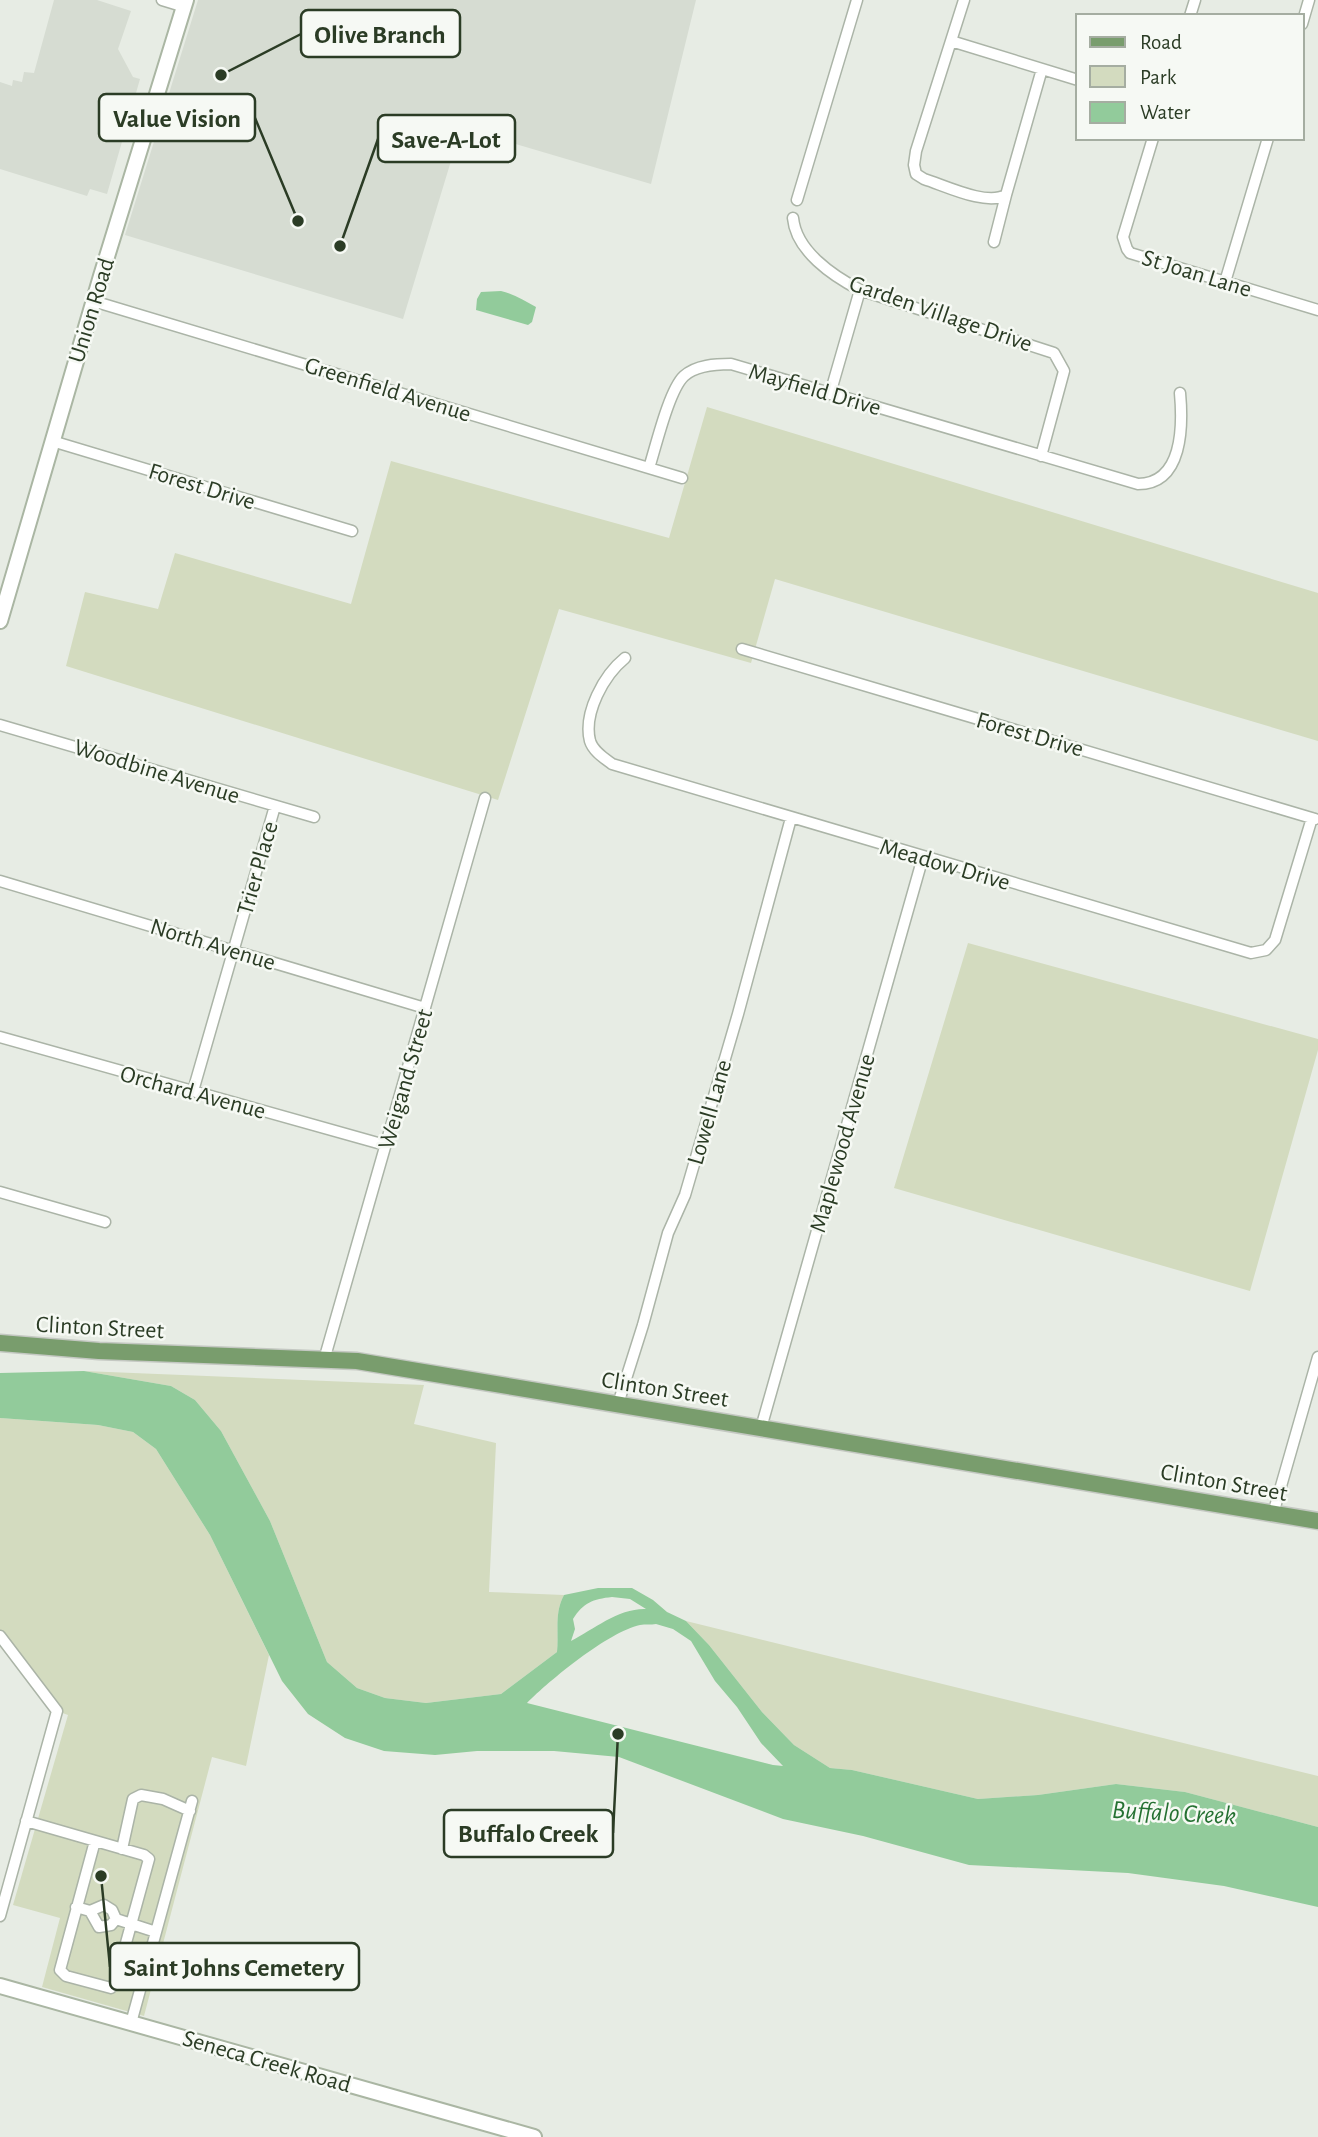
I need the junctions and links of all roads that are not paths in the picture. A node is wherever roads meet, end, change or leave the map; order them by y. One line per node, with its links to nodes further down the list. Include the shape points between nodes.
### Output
1 (162, 0): 5 (street)
2 (857, 0): 13 (street)
3 (964, 0): 7 (street)
4 (1309, 0): 6 (street)
5 (186, 3): 18 (main road, Union Road)
6 (1304, 17)
7 (951, 41): 8 (street); 12 (street, via 916,150 916,174 987,199)
8 (1042, 69): 9 (street); 12 (street)
9 (1076, 79)
10 (1152, 140): 16 (street, St Joan Lane, via 1123,237 1126,249)
11 (1267, 140): 16 (street)
12 (1006, 195): 15 (street)
13 (797, 200)
14 (793, 218): 17 (street, Garden Village Drive, via 798,239 817,260 836,278)
15 (994, 242)
16 (1225, 282): 19 (street, St Joan Lane)
17 (860, 290): 21 (street); 23 (street, Garden Village Drive, via 1054,353 1064,371)
18 (93, 301): 22 (main road, Union Road); 24 (street, Greenfield Avenue)
19 (1318, 310)
20 (1180, 393): 23 (street, Mayfield Drive, via 1183,420 1178,447 1171,466 1155,482 1138,484)
21 (830, 394): 23 (street, Mayfield Drive); 24 (street, Mayfield Drive, via 731,364 695,369 676,387)
22 (52, 441): 26 (street, Forest Drive); 27 (main road, Union Road)
23 (1041, 456)
24 (649, 468): 25 (street, Greenfield Avenue)
25 (682, 478)
26 (352, 531)
27 (0, 621)
28 (741, 649): 35 (street, Forest Drive)
29 (625, 658): 34 (street, Meadow Drive, via 611,669 589,723 590,742 600,756 612,764)
30 (0, 725): 32 (street, Woodbine Avenue)
31 (485, 798): 39 (street, Weigand Street)
32 (275, 806): 33 (street, Woodbine Avenue); 38 (street, Trier Place)
33 (314, 817)
34 (791, 818): 36 (street, Meadow Drive); 48 (street, Lowell Lane, via 685,1195 668,1233)
35 (1315, 819): 36 (street, Meadow Drive, via 1275,940 1259,953)
36 (923, 858): 49 (street, Maplewood Avenue)
37 (0, 881): 38 (street, North Avenue)
38 (234, 951): 39 (street, North Avenue); 41 (street, Trier Place)
39 (425, 1008): 42 (street, Weigand Street)
40 (0, 1037): 41 (street, Orchard Avenue)
41 (193, 1091): 42 (street, Orchard Avenue)
42 (385, 1145): 47 (street, Weigand Street)
43 (0, 1192): 44 (street)
44 (105, 1222)
45 (0, 1343): 47 (main road, Clinton Street, via 99,1352)
46 (1318, 1357): 50 (street)
47 (324, 1360): 48 (main road, Clinton Street, via 357,1361)
48 (618, 1404): 49 (main road, Clinton Street)
49 (761, 1428): 50 (main road, Clinton Street)
50 (1273, 1514): 51 (main road, Clinton Street)
51 (1318, 1521)
52 (0, 1636): 53 (street, via 57,1711)
53 (26, 1821): 54 (street); 58 (street)
54 (95, 1841): 55 (street); 56 (street)
55 (122, 1849): 60 (street, via 149,1859); 61 (street, via 133,1799 141,1795 191,1806)
56 (76, 1908): 57 (street); 60 (street, via 60,1970 105,1988 115,1983)
57 (90, 1911): 59 (street, via 104,1905); 59 (street, via 99,1927)
58 (0, 1916)
59 (116, 1919): 60 (street)
60 (131, 1924): 61 (street)
61 (156, 1932): 63 (street)
62 (0, 1986): 63 (main road, Seneca Creek Road)
63 (131, 2023): 64 (main road, Seneca Creek Road)
64 (534, 2137)

